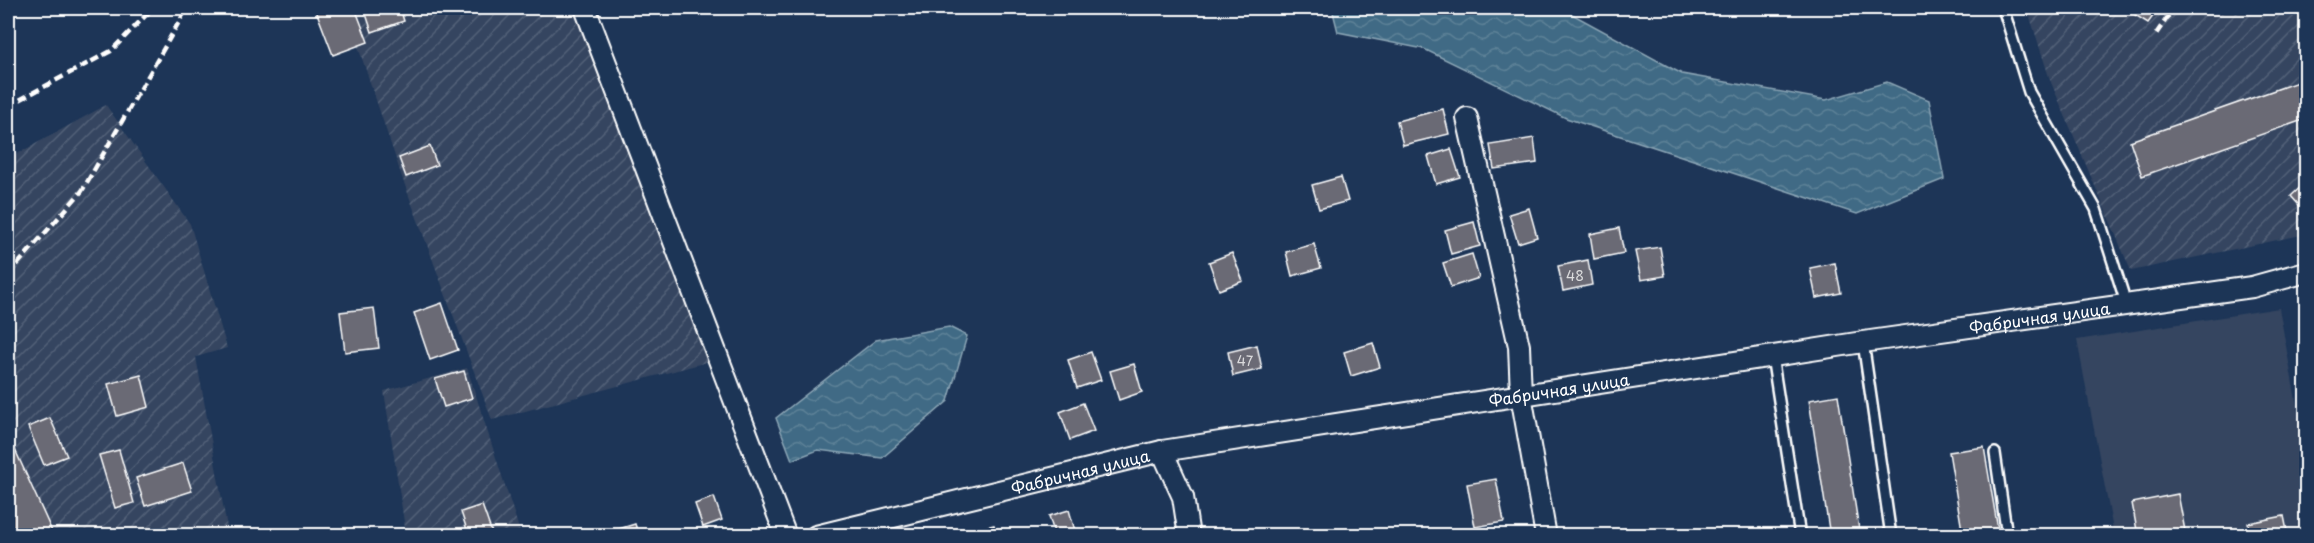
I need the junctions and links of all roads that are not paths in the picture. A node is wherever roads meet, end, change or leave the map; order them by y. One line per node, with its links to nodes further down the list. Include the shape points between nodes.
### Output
1 (585, 8): 12 (street)
2 (2003, 8): 5 (lane, via 2029,92 2096,209)
3 (1467, 118): 8 (street, via 1519,346)
4 (2307, 272): 5 (street, Фабричная улица, via 2252,287)
5 (2127, 306): 6 (street, Фабричная улица)
6 (1863, 342): 7 (street, Фабричная улица); 17 (lane)
7 (1772, 356): 8 (street, Фабричная улица); 16 (lane)
8 (1521, 395): 9 (street, Фабричная улица); 15 (street)
9 (1162, 451): 11 (street, Фабричная улица); 14 (street, via 1183,497)
10 (1995, 453): 18 (lane)
11 (893, 526): 13 (street, Фабричная улица)
12 (786, 536)
13 (816, 536)
14 (1189, 536)
15 (1546, 536)
16 (1800, 536)
17 (1891, 536)
18 (2007, 536)

